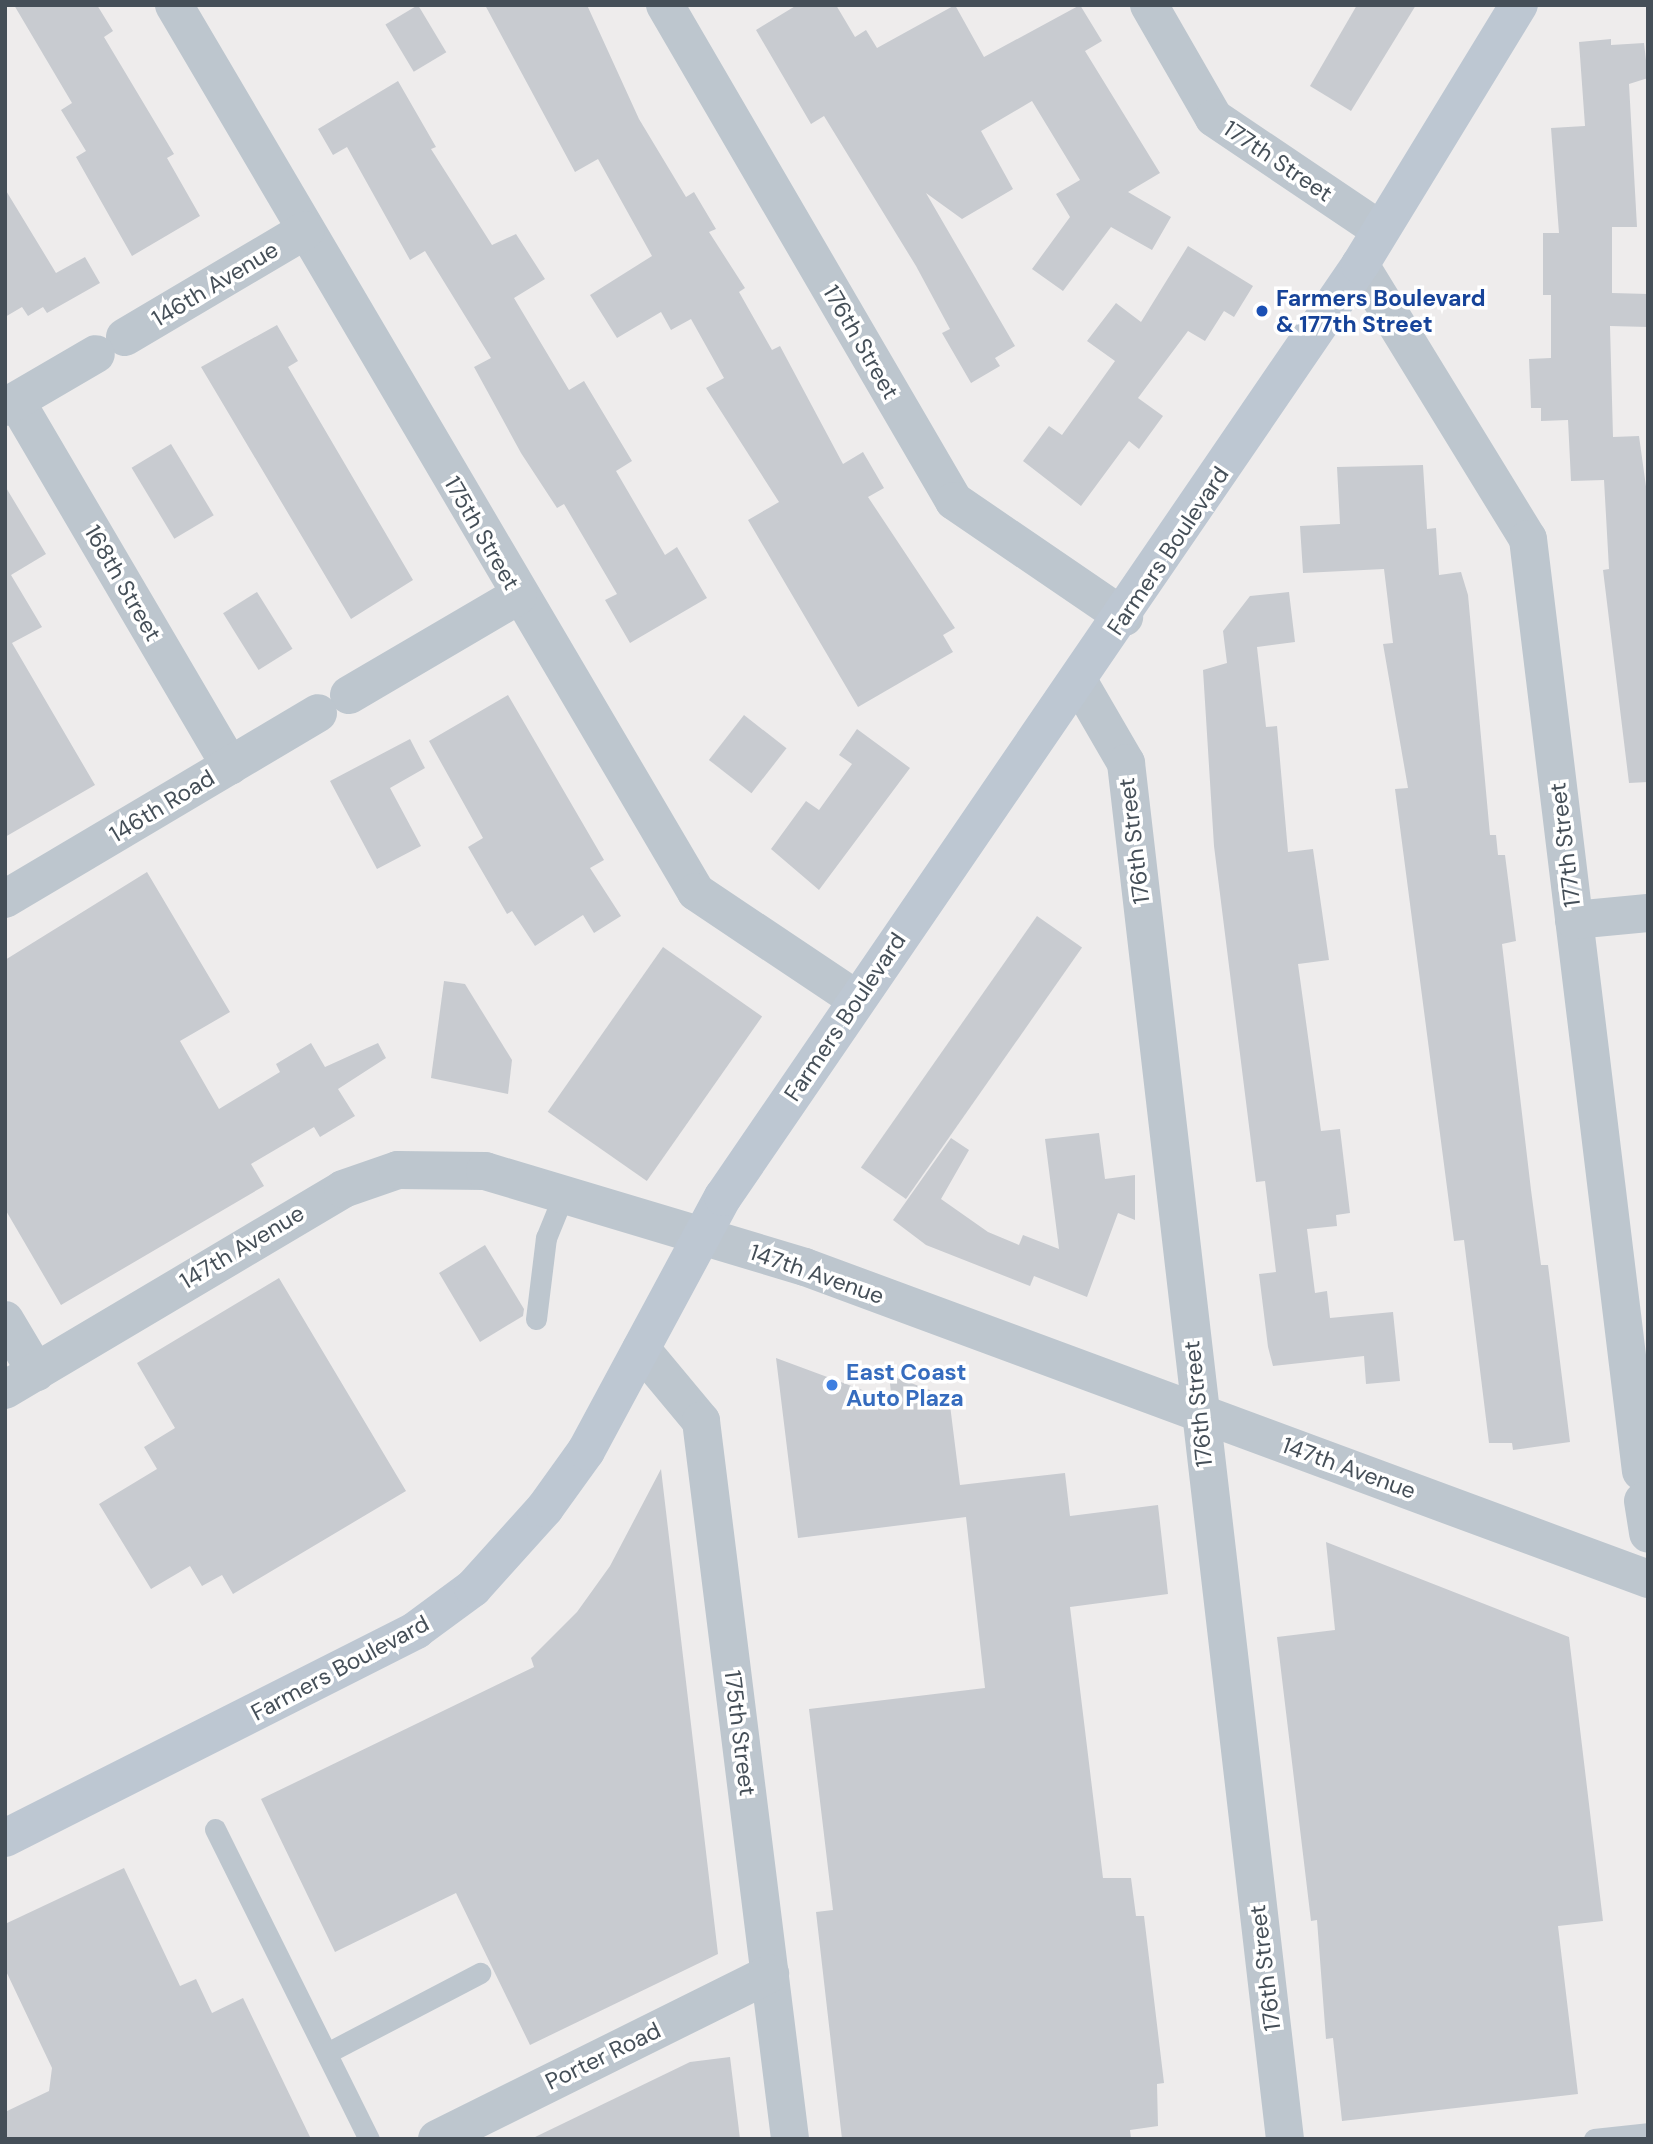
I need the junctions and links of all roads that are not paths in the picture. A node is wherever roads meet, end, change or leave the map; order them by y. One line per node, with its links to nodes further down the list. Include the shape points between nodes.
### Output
1 (174, 5): 5 (street, 175th Street)
2 (664, 5): 10 (street, 176th Street, via 954,501)
3 (1149, 5): 6 (street, 177th Street, via 1214,118)
4 (1519, 5): 6 (main road, Farmers Boulevard)
5 (306, 230): 8 (street, 146th Avenue); 9 (street, 175th Street)
6 (1380, 230): 7 (main road, Farmers Boulevard)
7 (1360, 265): 10 (main road, Farmers Boulevard); 15 (street, 177th Street, via 1528,539)
8 (11, 404): 12 (street, 168th Street)
9 (518, 596): 12 (street, 146th Road); 16 (street, 175th Street, via 696,891)
10 (1124, 617): 11 (main road, Farmers Boulevard)
11 (1079, 682): 16 (main road, Farmers Boulevard); 23 (street, 176th Street, via 1126,763)
12 (230, 766): 13 (street, 146th Road)
13 (5, 898)
14 (1648, 913): 15 (street)
15 (1574, 920): 24 (street, 177th Street)
16 (856, 999): 18 (main road, Farmers Boulevard)
17 (564, 1194): 18 (street, 147th Avenue); 20 (lane, via 546,1238); 22 (street, 147th Avenue, via 458,1168 373,1178 316,1202)
18 (701, 1236): 21 (main road, Farmers Boulevard); 23 (street, 147th Avenue, via 805,1267)
19 (5, 1320): 22 (street)
20 (536, 1320)
21 (641, 1349): 27 (main road, Farmers Boulevard, via 568,1479 497,1564 445,1610 382,1651); 29 (street, 175th Street, via 701,1421)
22 (20, 1381)
23 (1199, 1412): 25 (street, 147th Avenue); 35 (street, 176th Street)
24 (1644, 1502)
25 (1648, 1579)
26 (215, 1829): 30 (lane)
27 (5, 1838)
28 (480, 1973): 30 (lane)
29 (770, 1974): 33 (street, Porter Road); 34 (street, 175th Street)
30 (327, 2053): 32 (lane)
31 (1648, 2133): 36 (lane)
32 (369, 2139)
33 (437, 2139)
34 (790, 2139)
35 (1285, 2139)
36 (1594, 2139)

